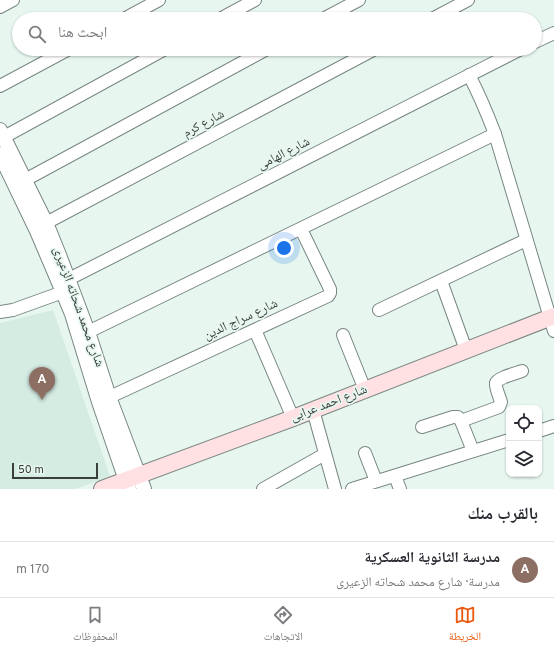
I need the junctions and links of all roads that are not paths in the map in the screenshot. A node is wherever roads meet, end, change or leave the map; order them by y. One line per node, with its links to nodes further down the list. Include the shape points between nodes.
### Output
1 (13, 0): 6 (street)
2 (159, 0): 7 (street)
3 (255, 0): 8 (street)
4 (359, 0): 9 (street)
5 (468, 0): 10 (street)
6 (0, 7)
7 (137, 12)
8 (233, 12)
9 (336, 12)
10 (445, 12)
11 (554, 33): 12 (street)
12 (542, 39)
13 (56, 56): 19 (street)
14 (152, 56): 20 (street)
15 (254, 56): 23 (street)
16 (362, 56): 24 (street, شارع كرم)
17 (507, 56): 18 (street, شارع الهامى)
18 (468, 75): 21 (street); 28 (street, شارع الهامى)
19 (0, 86)
20 (2, 134): 23 (street, شارع محمد شحاته الزعيرى)
21 (495, 134): 25 (street); 26 (street)
22 (0, 154): 28 (street, شارع محمد شحاته الزعيرى)
23 (25, 180): 24 (street, شارع محمد شحاته الزعيرى)
24 (46, 223): 28 (street, شارع محمد شحاته الزعيرى)
25 (301, 229): 32 (street, شارع سراج الدين, via 330,293); 33 (street)
26 (526, 240): 27 (street); 31 (street)
27 (440, 281): 29 (street); 35 (street)
28 (64, 285): 30 (street, شارع الهامى, via 13,310); 33 (street, شارع محمد شحاته الزعيرى); 38 (street, شارع محمد شحاته الزعيرى, via 74,321)
29 (380, 310)
30 (0, 312)
31 (552, 321): 35 (main road, شارع احمد عرابى)
32 (255, 330): 38 (street, شارع سراج الدين); 40 (street)
33 (88, 332): 38 (street, شارع محمد شحاته الزعيرى)
34 (343, 335): 37 (street)
35 (466, 350): 37 (main road, شارع احمد عرابى)
36 (522, 371): 41 (street, via 496,382 501,402 499,407)
37 (365, 390): 39 (main road, شارع احمد عرابى)
38 (104, 399): 50 (street, شارع محمد شحاته الزعيرى)
39 (313, 410): 40 (main road, شارع احمد عرابى); 48 (street)
40 (293, 418): 50 (main road, شارع احمد عرابى)
41 (461, 421): 43 (street, via 456,416); 46 (street)
42 (554, 426): 44 (street)
43 (422, 427)
44 (542, 430)
45 (506, 441): 46 (street)
46 (472, 451): 49 (street)
47 (365, 453): 51 (street)
48 (325, 454): 53 (street); 54 (street)
49 (395, 476): 51 (street); 56 (street)
50 (135, 483): 52 (main road, شارع احمد عرابى)
51 (372, 485): 55 (street)
52 (102, 489)
53 (263, 489)
54 (335, 489)
55 (352, 489)
56 (400, 489)

